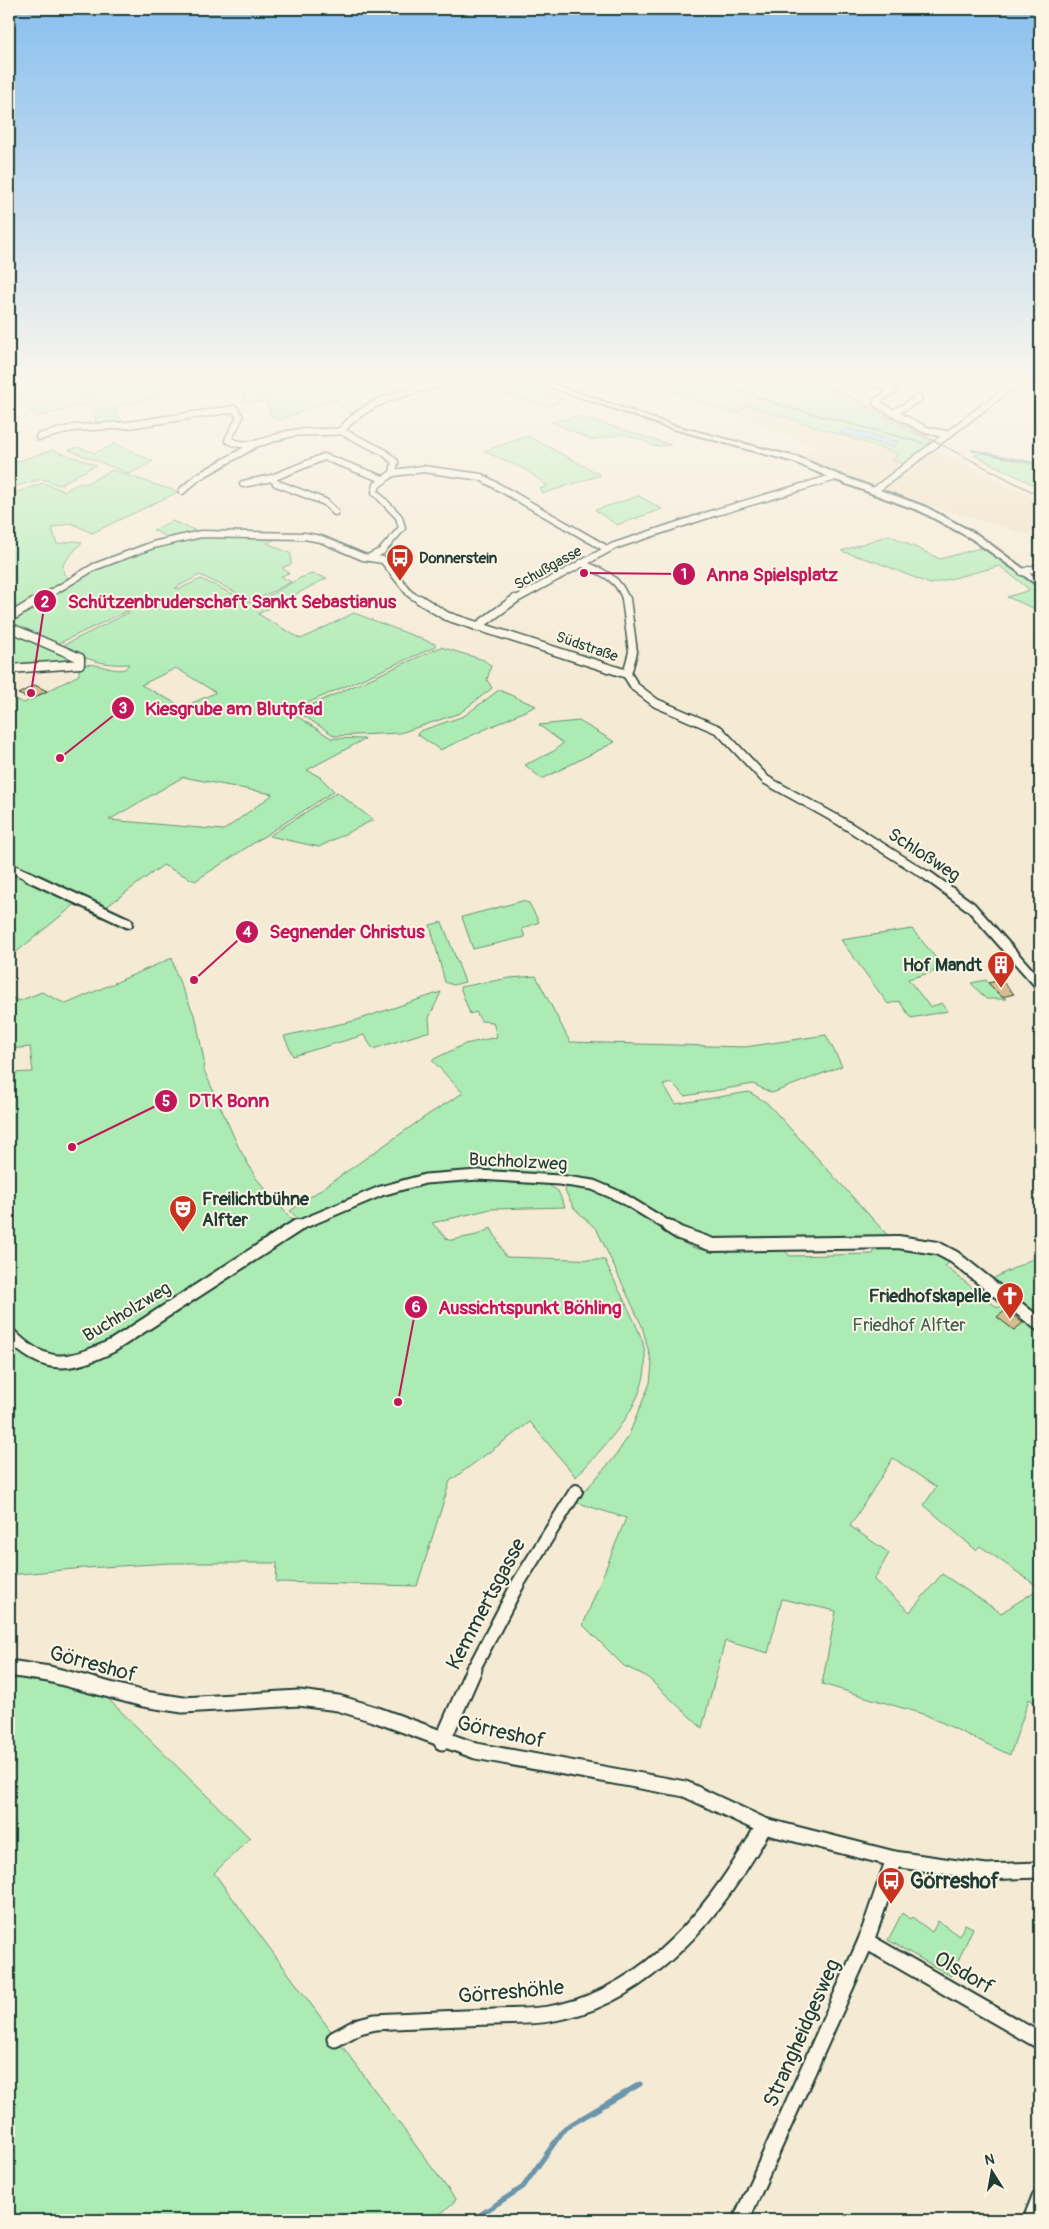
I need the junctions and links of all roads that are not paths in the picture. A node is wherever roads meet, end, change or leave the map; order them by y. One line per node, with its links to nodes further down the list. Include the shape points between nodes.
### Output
1 (189, 485): 8 (street)
2 (281, 485): 10 (street, via 325,502)
3 (378, 485): 12 (street, via 375,492 380,500 402,522 402,528)
4 (496, 485): 11 (street)
5 (811, 485): 11 (street, Schußgasse, via 716,512)
6 (857, 485): 9 (street)
7 (882, 485): 9 (street)
8 (182, 491)
9 (874, 491): 17 (street, via 940,516)
10 (335, 512)
11 (606, 550): 15 (street, Schußgasse)
12 (382, 551): 13 (street); 14 (street)
13 (370, 557): 14 (street); 19 (street, via 304,536 201,534 183,537 94,567)
14 (383, 560): 21 (street, via 410,594 421,602 446,616)
15 (582, 563): 21 (street, Schußgasse, via 524,594); 23 (street, via 611,576 620,585 626,599 632,652)
16 (1040, 567): 17 (street)
17 (1022, 572): 18 (street)
18 (1040, 586)
19 (9, 618)
20 (9, 627): 22 (street, via 81,661 69,666)
21 (477, 627): 23 (street, Südstraße)
22 (9, 669)
23 (627, 674): 24 (street, Südstraße, via 630,682 644,696 659,706 722,731 750,767)
24 (768, 781): 27 (street, Schloßweg, via 848,826 958,897)
25 (9, 867): 26 (street)
26 (128, 923)
27 (1040, 985)
28 (1040, 1325): 29 (street, Buchholzweg, via 954,1257 937,1248 906,1242 713,1245 679,1232 621,1197 593,1185 478,1175 407,1183 353,1201 299,1225 112,1346 89,1357 64,1361 37,1357)
29 (9, 1334)
30 (576, 1491): 32 (street, Kemmertsgasse, via 510,1595 481,1651)
31 (9, 1668): 32 (street, Görreshof, via 56,1674 138,1698 179,1705 219,1706 288,1699 332,1702)
32 (442, 1742): 33 (street, Görreshof, via 685,1789)
33 (764, 1826): 34 (street, Görreshof); 37 (street, Görreshöhle, via 729,1882 694,1927 652,1967 614,1992 577,2008 549,2014 383,2021 359,2026)
34 (894, 1859): 35 (street, Görreshof, via 986,1872); 36 (street, Strangheidgesweg)
35 (1040, 1870)
36 (866, 1941): 38 (street, Olsdorf); 40 (street, Strangheidgesweg)
37 (335, 2039)
38 (1040, 2042)
39 (1040, 2197): 41 (street)
40 (741, 2220)
41 (1031, 2220)

